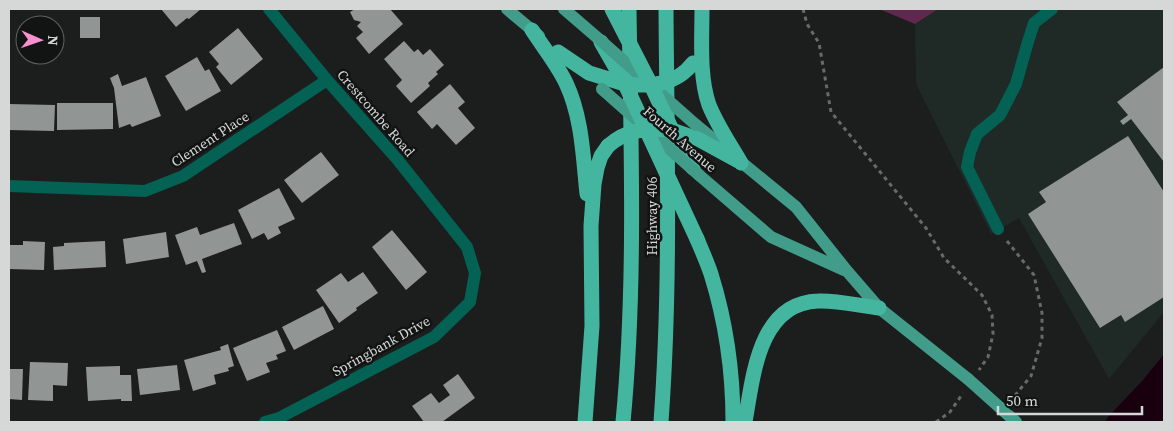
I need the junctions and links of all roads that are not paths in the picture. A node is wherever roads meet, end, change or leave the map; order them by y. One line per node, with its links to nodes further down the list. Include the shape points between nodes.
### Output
1 (268, 9): 13 (street, Crestcombe Road)
2 (507, 9): 9 (main road)
3 (564, 9): 11 (main road, Fourth Avenue)
4 (612, 9): 16 (highway, bridge)
5 (629, 9): 30 (highway, Highway 406, via 631,263)
6 (666, 9): 31 (highway, Highway 406, via 669,226)
7 (702, 9): 10 (highway)
8 (1052, 9): 24 (street, via 1034,24 1016,84 1000,115 977,134 970,152 967,167)
9 (532, 30): 12 (main road); 23 (highway, via 565,81 575,107)
10 (702, 31): 16 (highway, bridge, via 700,48 687,71 674,80); 20 (highway, via 707,98)
11 (600, 40): 15 (highway, bridge); 16 (main road, Fourth Avenue, bridge)
12 (558, 52): 14 (highway)
13 (327, 80): 22 (street, Clement Place, via 183,176 145,191); 25 (street, Crestcombe Road, via 398,159)
14 (604, 84): 15 (highway); 17 (main road, Fourth Avenue, bridge)
15 (625, 84): 16 (highway, bridge); 17 (highway, bridge)
16 (651, 85): 18 (highway, bridge); 19 (main road, Fourth Avenue, bridge)
17 (646, 129): 18 (highway, bridge); 21 (main road, Fourth Avenue, bridge); 23 (highway, bridge, via 623,135 601,156); 32 (highway, bridge, via 711,274 727,341)
18 (672, 130): 19 (highway); 21 (highway, bridge)
19 (697, 132): 20 (highway)
20 (741, 163): 26 (main road, Fourth Avenue, via 796,207)
21 (699, 175): 26 (main road, Fourth Avenue, via 771,237)
22 (9, 186)
23 (591, 226): 29 (highway, via 592,326)
24 (998, 229)
25 (461, 238): 28 (street, Springbank Drive, via 475,273 470,302 434,337 279,418)
26 (847, 271): 27 (main road, Fourth Avenue)
27 (879, 308): 33 (highway, via 817,301 798,305 781,315 760,351); 34 (main road, Fourth Avenue, bridge, via 970,380)
28 (265, 422)
29 (585, 422)
30 (624, 422)
31 (660, 422)
32 (733, 422)
33 (745, 422)
34 (1016, 422)

